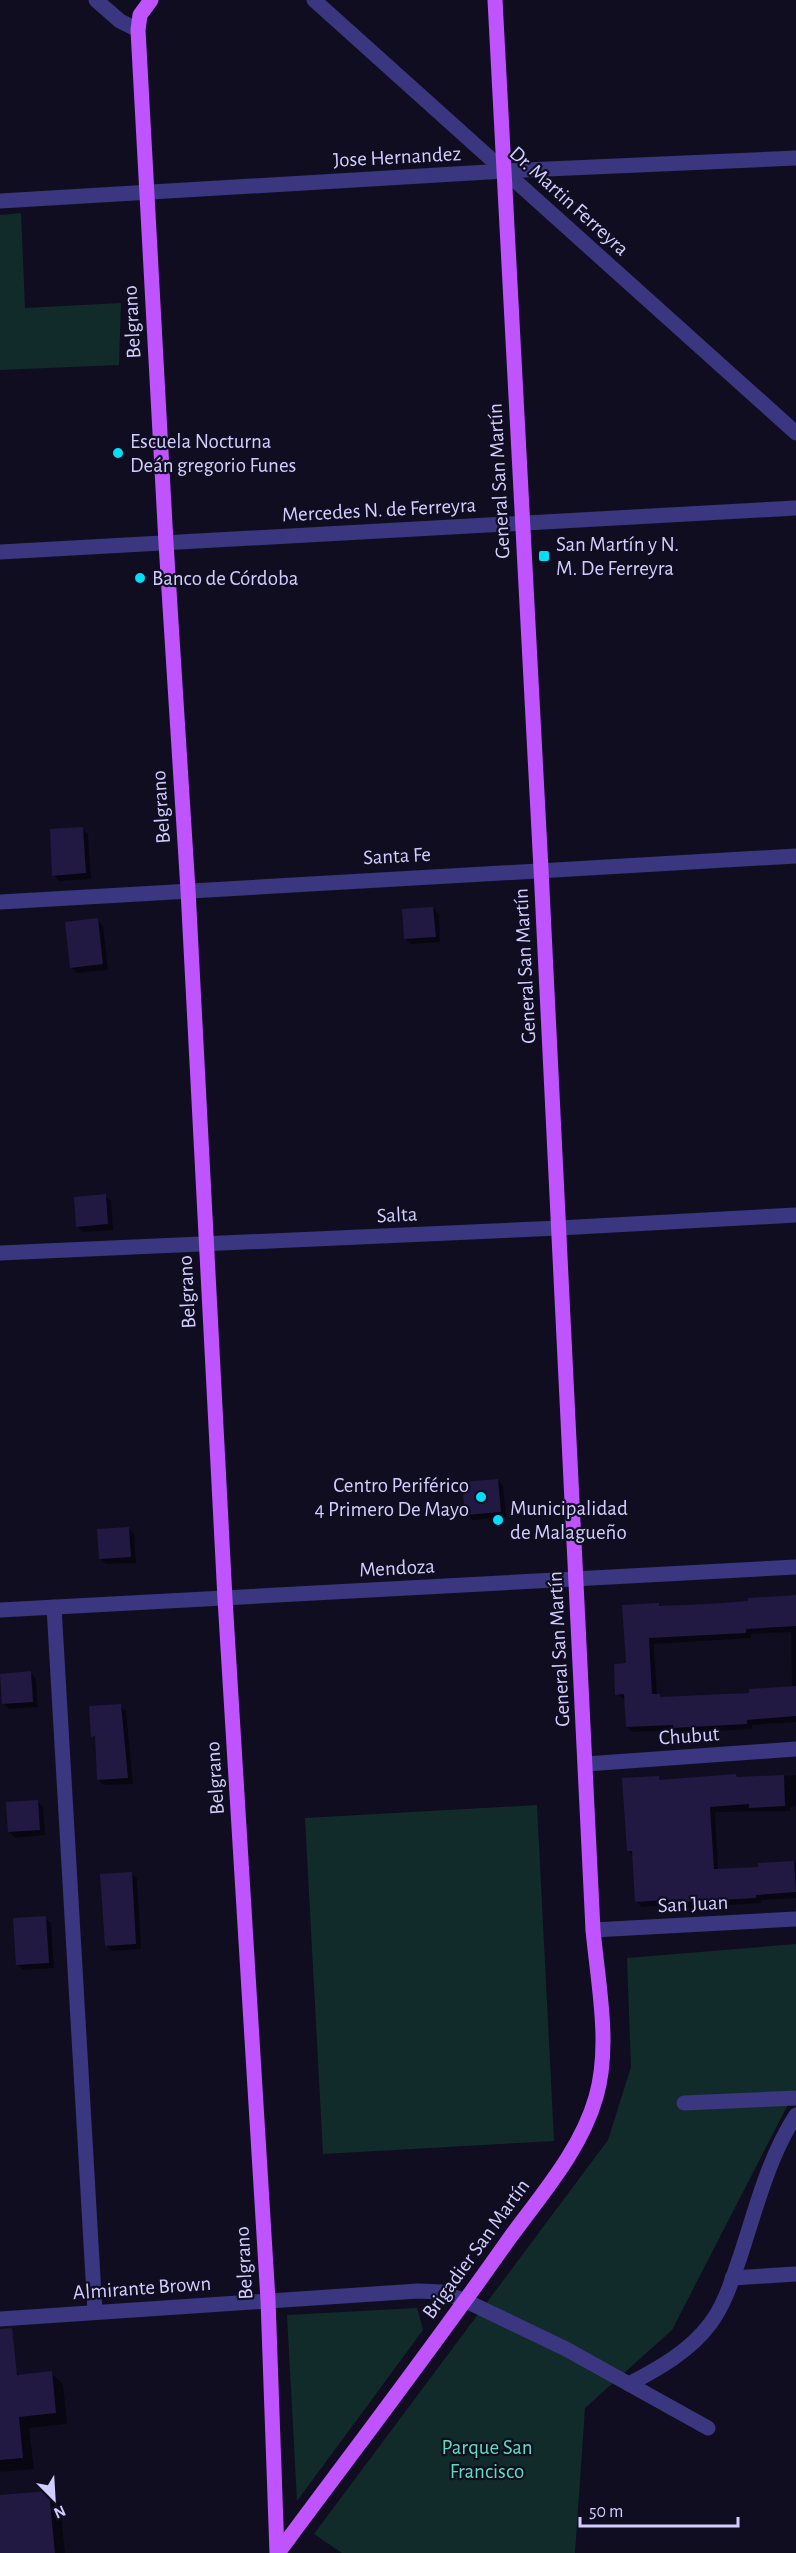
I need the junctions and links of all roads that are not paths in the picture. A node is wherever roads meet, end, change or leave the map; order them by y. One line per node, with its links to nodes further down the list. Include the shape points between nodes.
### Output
1 (96, 0): 5 (street, via 120,21)
2 (151, 0): 5 (main road, via 141,15)
3 (314, 0): 7 (street, Dr. Martin Ferreyra)
4 (495, 0): 7 (main road, General San Martín)
5 (138, 30): 8 (main road, Belgrano)
6 (796, 158): 7 (street, Jose Hernandez)
7 (505, 171): 8 (street, Jose Hernandez); 10 (street, Dr. Martin Ferreyra); 12 (main road, General San Martín)
8 (146, 193): 9 (street, Jose Hernandez); 13 (main road, Belgrano)
9 (0, 201)
10 (796, 432)
11 (796, 508): 12 (street, Mercedes N. de Ferreyra)
12 (522, 523): 13 (street, Mercedes N. de Ferreyra); 16 (main road, General San Martín)
13 (166, 543): 14 (street, Mercedes N. de Ferreyra); 17 (main road, Belgrano)
14 (0, 552)
15 (796, 856): 16 (street, Santa Fe)
16 (541, 869): 17 (street, Santa Fe); 20 (main road, General San Martín)
17 (188, 890): 18 (street, Santa Fe); 21 (main road, Belgrano)
18 (0, 902)
19 (796, 1215): 20 (street, Salta)
20 (559, 1228): 21 (street, Salta); 24 (main road, General San Martín)
21 (206, 1245): 22 (street, Salta); 25 (main road, Belgrano)
22 (0, 1253)
23 (796, 1567): 24 (street, Mendoza)
24 (577, 1580): 25 (street, Mendoza); 29 (main road, General San Martín)
25 (225, 1599): 26 (street, Mendoza); 37 (main road, Belgrano)
26 (54, 1607): 27 (street, Mendoza); 39 (street)
27 (0, 1610)
28 (796, 1749): 29 (street, Chubut)
29 (586, 1764): 31 (main road, General San Martín)
30 (796, 1919): 31 (street, San Juan)
31 (593, 1930): 38 (main road, Brigadier San Martín, via 603,2037 597,2096 587,2125 568,2156)
32 (796, 2098): 33 (street)
33 (684, 2103)
34 (796, 2115): 36 (street, via 772,2161)
35 (796, 2274): 36 (street)
36 (732, 2278): 41 (street, via 726,2298 710,2325 679,2354)
37 (268, 2300): 38 (street, Almirante Brown, via 418,2290 441,2292); 39 (street, Almirante Brown); 43 (main road, Belgrano)
38 (466, 2301): 41 (street, Almirante Brown); 43 (main road, Brigadier San Martín)
39 (95, 2312): 40 (street, Almirante Brown)
40 (0, 2319)
41 (629, 2384): 42 (street, Almirante Brown)
42 (708, 2428)
43 (277, 2553)

